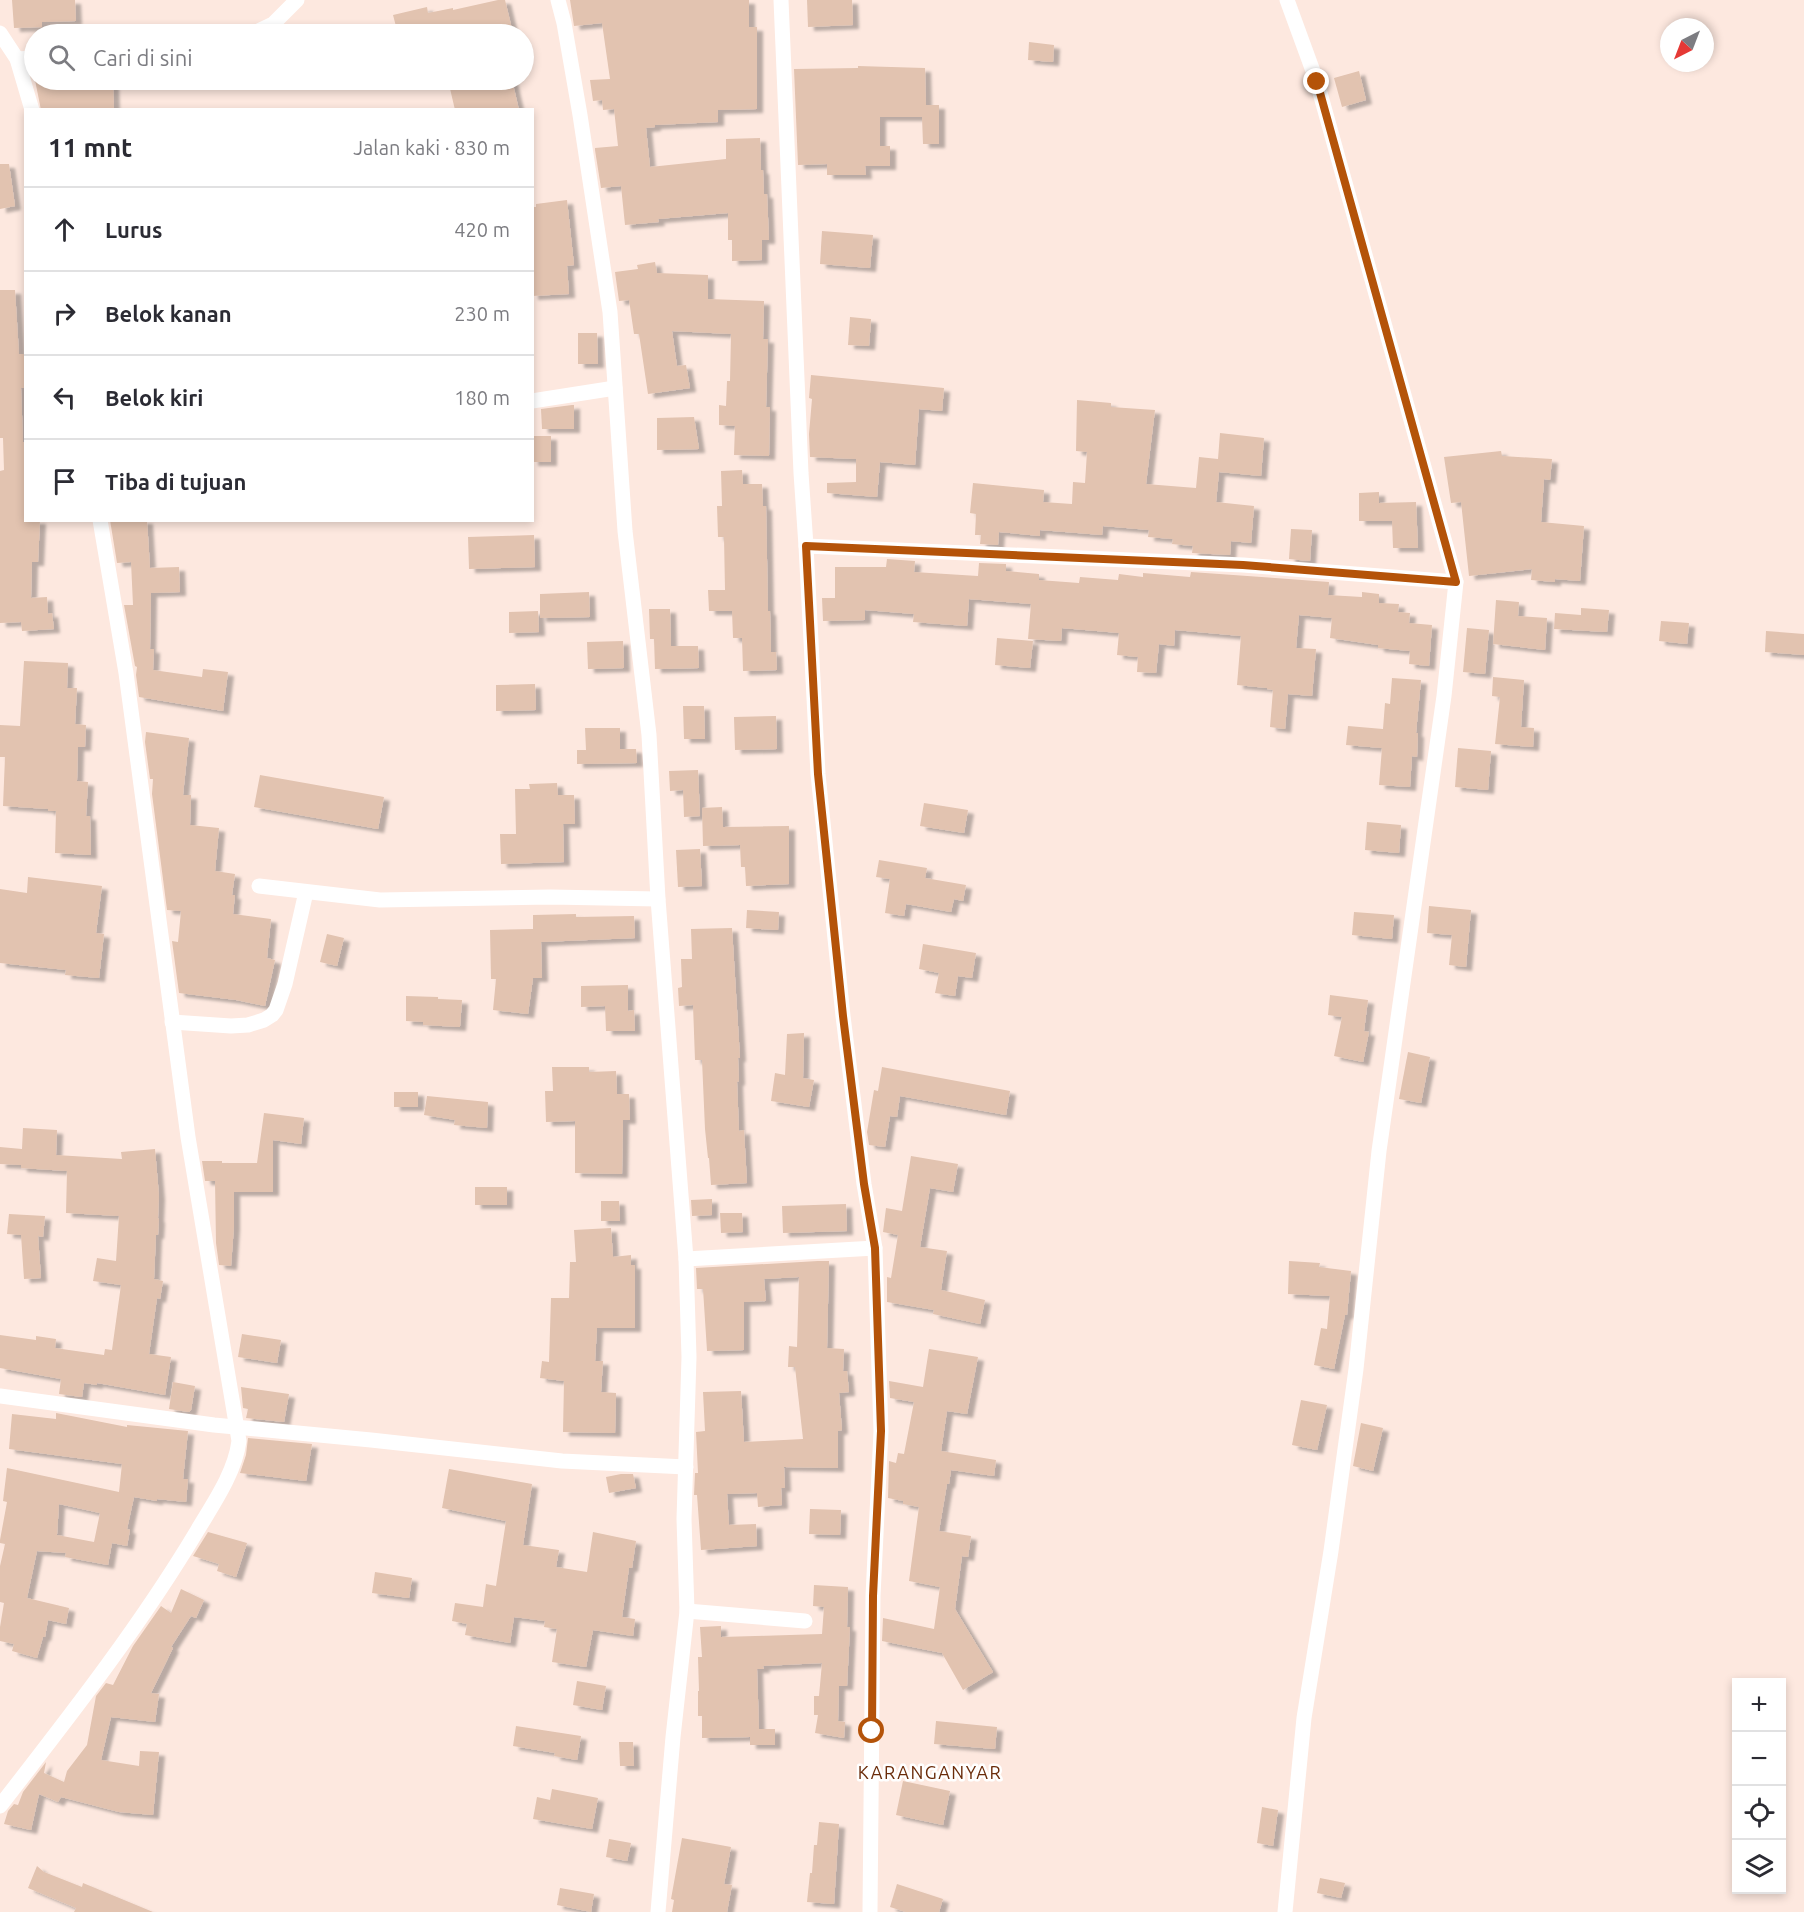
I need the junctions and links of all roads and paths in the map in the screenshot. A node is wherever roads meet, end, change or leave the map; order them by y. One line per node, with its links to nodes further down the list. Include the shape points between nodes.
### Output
1 (297, 0): 5 (street)
2 (558, 0): 12 (street, via 610,312)
3 (781, 0): 15 (street)
4 (1287, 0): 16 (street, via 1317,82)
5 (273, 24)
6 (0, 33): 7 (street)
7 (17, 59): 8 (street); 9 (street)
8 (24, 59)
9 (24, 83)
10 (26, 90): 11 (street)
11 (31, 108)
12 (615, 388): 13 (street); 19 (street, via 625,531 649,735)
13 (534, 401)
14 (100, 522): 20 (street, via 126,673)
15 (806, 546): 16 (street, via 1243,565); 21 (street, via 818,774 847,1049)
16 (1456, 582): 31 (street, via 1444,696 1379,1151 1354,1380 1304,1718)
17 (259, 886): 18 (street)
18 (306, 891): 19 (street, via 380,900); 20 (street, via 285,984 272,1015 248,1025)
19 (658, 899): 22 (street)
20 (172, 1022): 24 (street)
21 (875, 1248): 22 (street); 30 (street, via 881,1431 873,1596)
22 (687, 1259): 25 (street)
23 (0, 1396): 24 (street)
24 (231, 1427): 25 (street, via 562,1461); 28 (street, via 239,1441 237,1455 182,1557 120,1649)
25 (686, 1467): 26 (street)
26 (687, 1611): 27 (street); 29 (street)
27 (805, 1621)
28 (0, 1806)
29 (658, 1912)
30 (870, 1912)
31 (1285, 1912)

